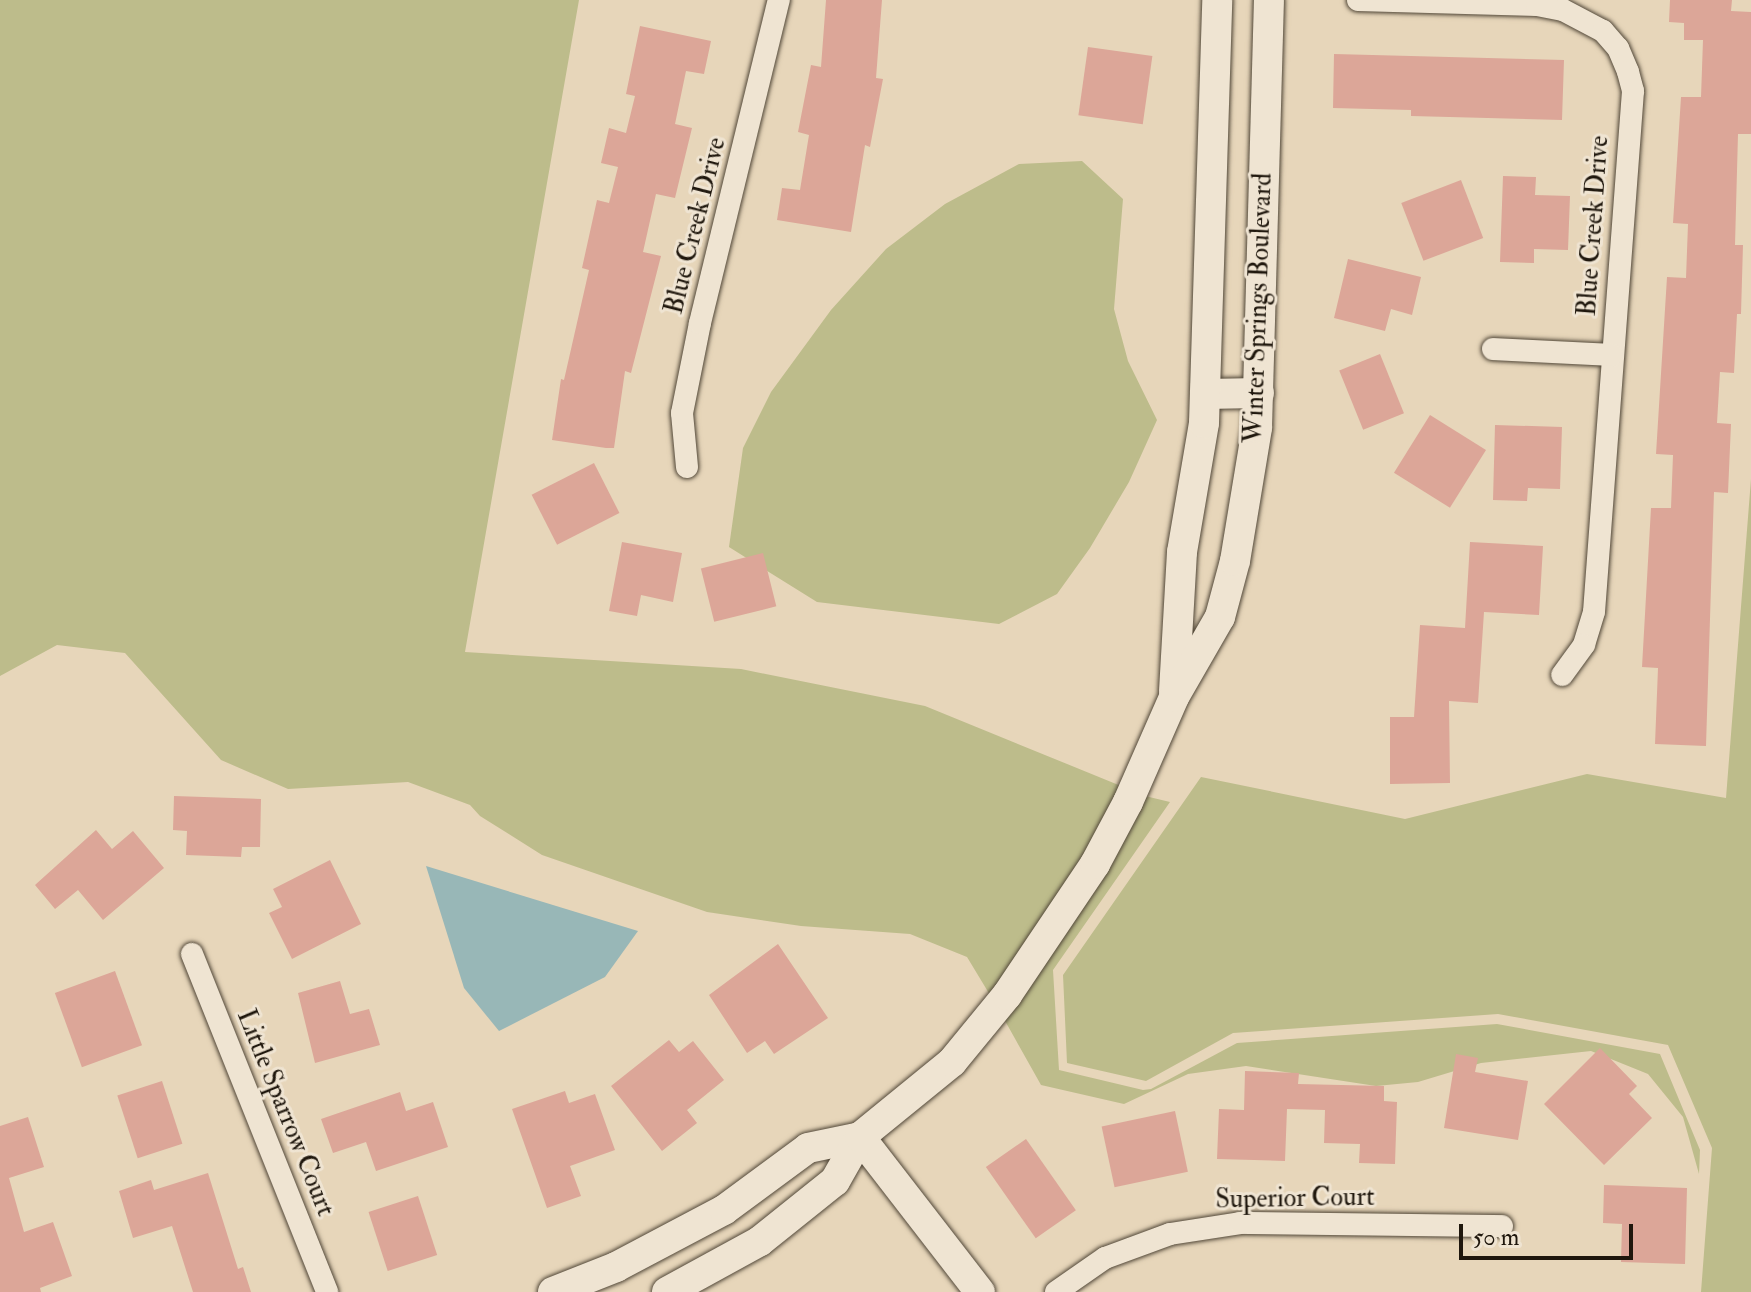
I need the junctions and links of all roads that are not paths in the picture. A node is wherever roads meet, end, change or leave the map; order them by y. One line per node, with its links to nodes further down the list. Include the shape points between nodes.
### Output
1 (779, 0): 10 (street, Blue Creek Drive, via 682,413)
2 (1217, 0): 9 (street, Winter Springs Boulevard)
3 (1269, 0): 8 (street, Winter Springs Boulevard)
4 (1358, 0): 5 (street, Blue Creek Drive)
5 (1580, 8): 7 (street, Blue Creek Drive, via 1618,48 1633,91)
6 (1493, 349): 7 (street)
7 (1612, 355): 11 (street, Blue Creek Drive, via 1594,612 1584,645)
8 (1259, 393): 9 (street); 12 (street, Winter Springs Boulevard, via 1235,561 1220,617)
9 (1205, 394): 12 (street, Winter Springs Boulevard, via 1182,552)
10 (687, 467)
11 (1562, 675)
12 (1174, 697): 14 (street, Winter Springs Boulevard, via 1095,864 1007,995 952,1062)
13 (192, 954): 16 (street, Little Sparrow Court)
14 (860, 1137): 17 (street, Winter Springs Boulevard, via 808,1148 724,1210 616,1267); 18 (street, Winter Springs Boulevard, via 835,1181 803,1207 760,1241); 19 (street)
15 (1502, 1226): 20 (street, Superior Court, via 1226,1225 1170,1234 1105,1258)
16 (327, 1292)
17 (553, 1292)
18 (667, 1292)
19 (980, 1292)
20 (1056, 1292)

